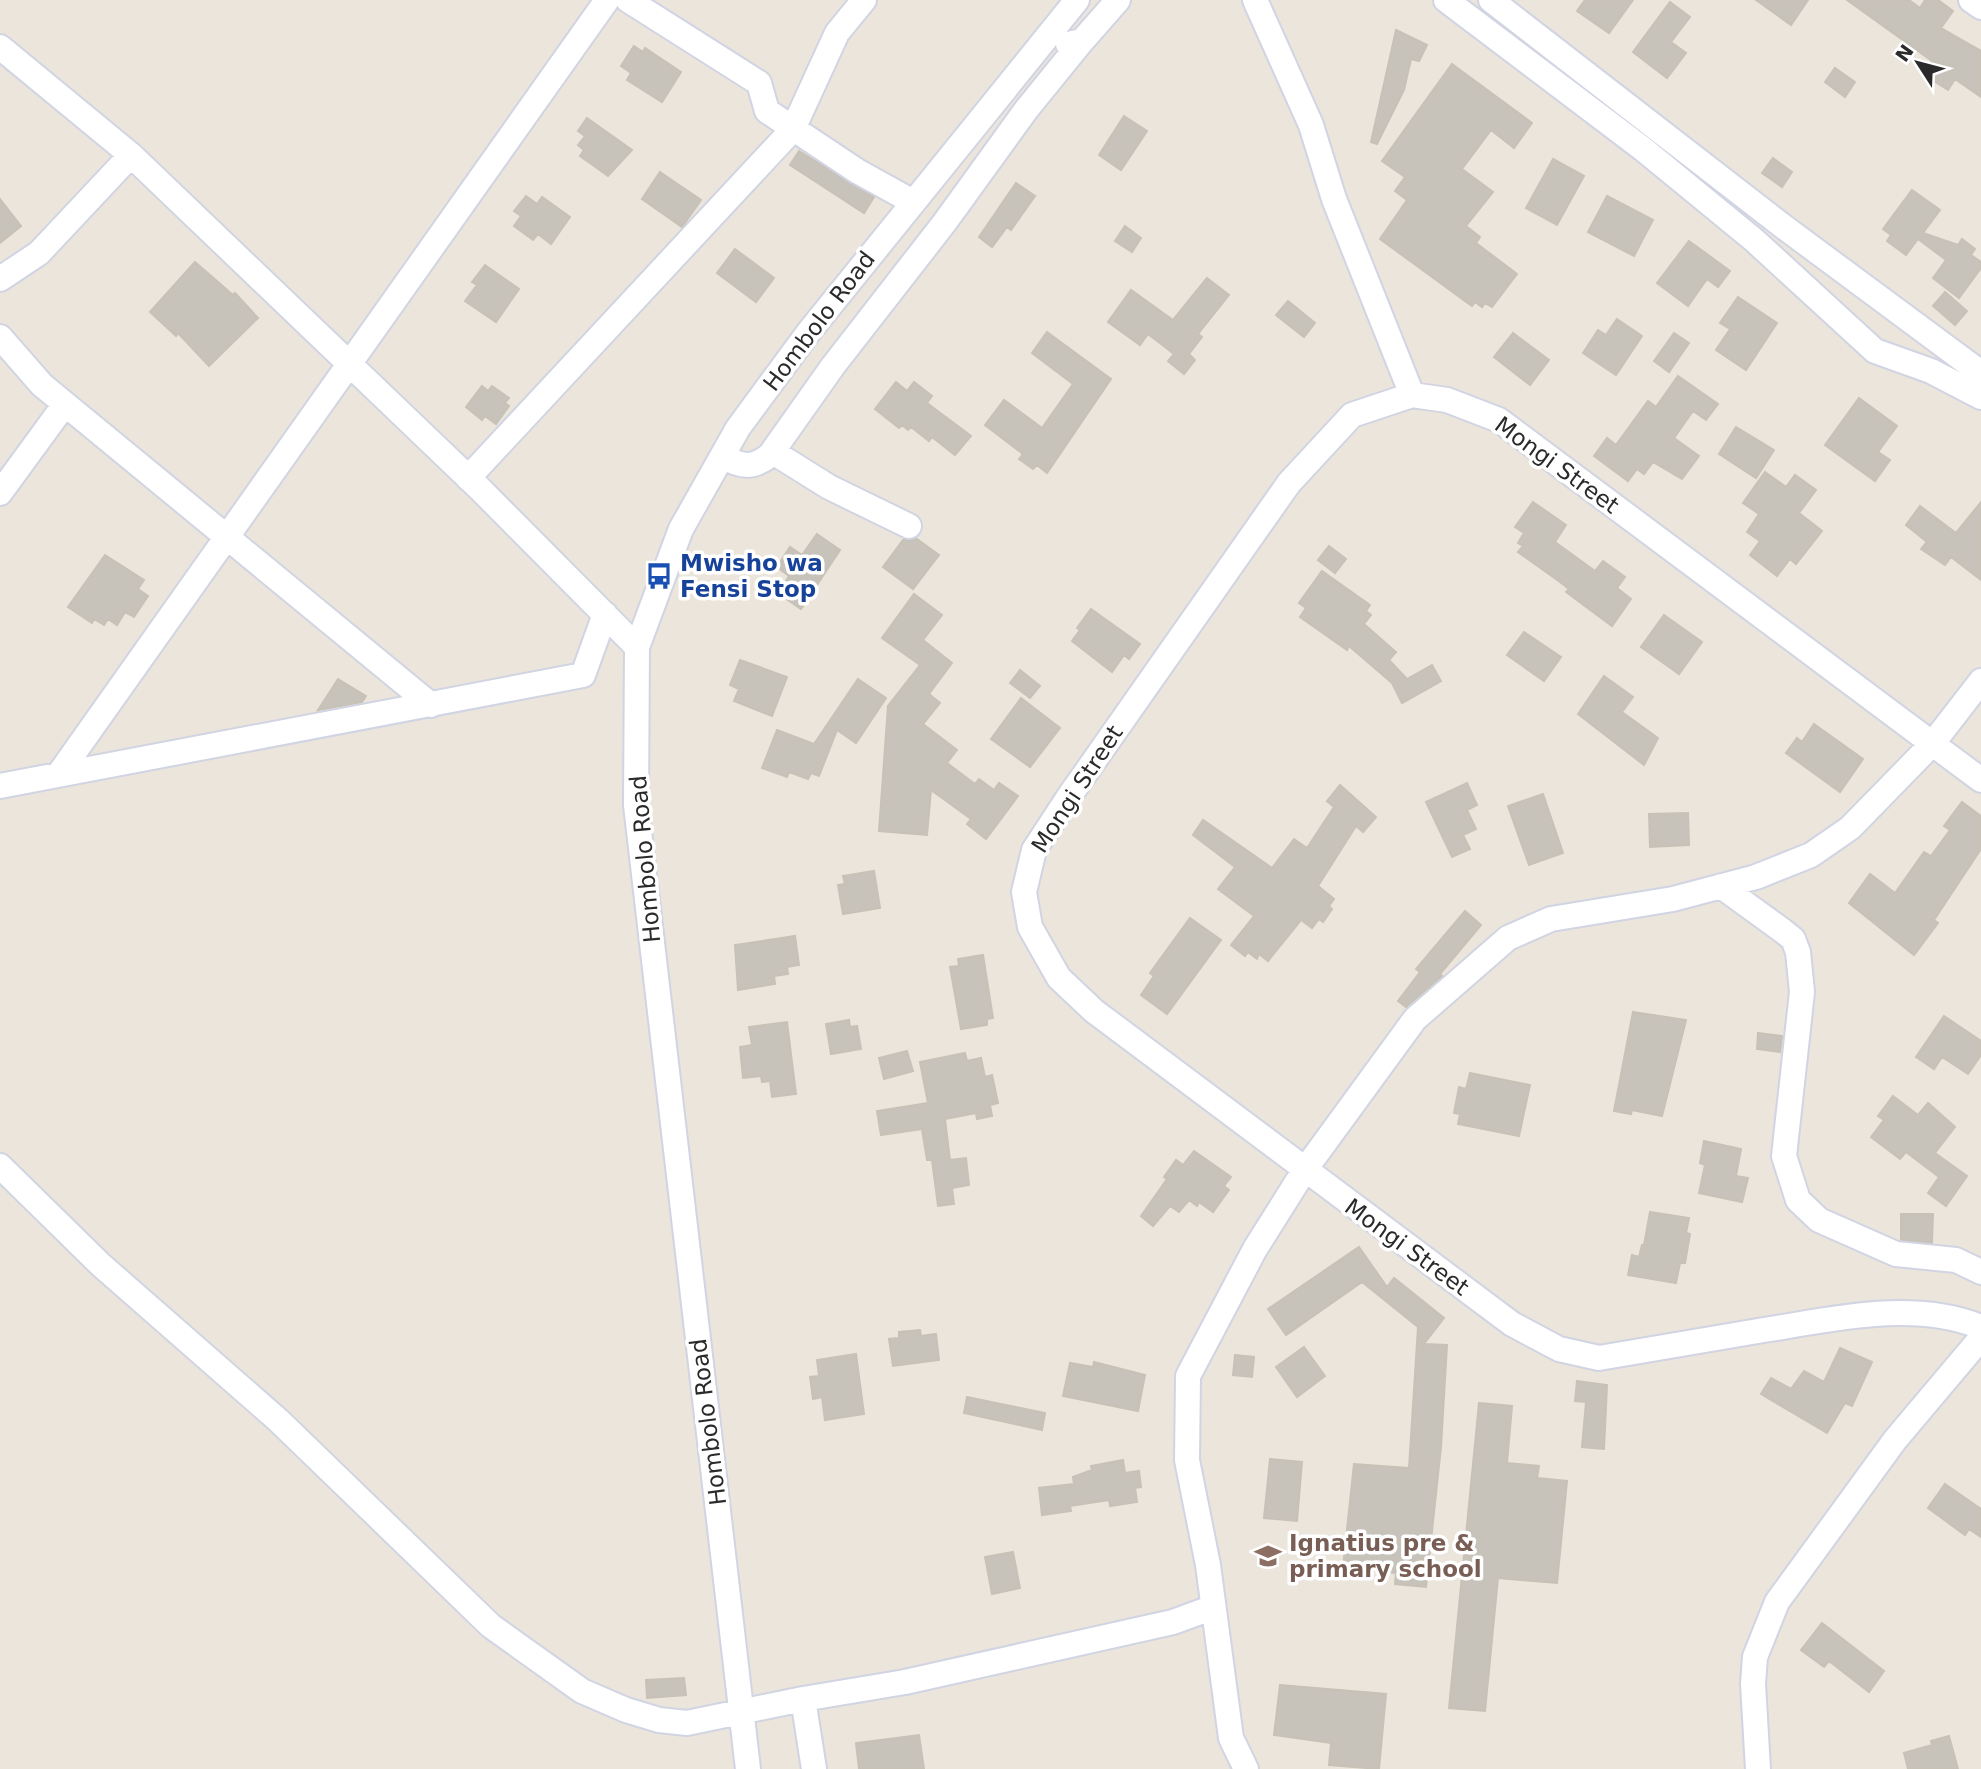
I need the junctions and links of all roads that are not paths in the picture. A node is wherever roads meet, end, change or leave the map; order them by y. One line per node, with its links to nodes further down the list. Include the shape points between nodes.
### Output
1 (607, 0): 19 (street)
2 (628, 0): 14 (street, via 759,83 766,111)
3 (864, 0): 14 (street, via 837,33)
4 (1077, 0): 13 (street, Hombolo Road)
5 (1118, 0): 11 (street)
6 (1255, 0): 21 (street, via 1311,125 1334,199)
7 (1446, 0): 22 (street, via 1643,149 1754,240 1875,351 1930,371)
8 (1491, 0): 20 (street)
9 (1971, 0): 10 (street)
10 (1981, 7)
11 (1082, 41): 13 (street); 24 (street, via 833,366)
12 (0, 47): 15 (street)
13 (1036, 51): 16 (street, Hombolo Road)
14 (793, 128): 16 (street); 26 (street)
15 (131, 155): 17 (street, via 39,253); 19 (street)
16 (913, 202): 25 (street, Hombolo Road, via 808,332)
17 (0, 279)
18 (0, 337): 23 (street)
19 (351, 366): 26 (street); 29 (street)
20 (1981, 373)
21 (1412, 395): 34 (street, Mongi Street, via 1447,400 1499,420); 39 (street, Mongi Street, via 1352,415 1289,483 1061,808 1034,850 1024,892 1030,927 1059,978 1094,1011)
22 (1981, 397)
23 (65, 404): 27 (street); 29 (street)
24 (773, 452): 25 (street, via 750,466); 28 (street, via 829,487)
25 (722, 456): 31 (street, Hombolo Road, via 681,529)
26 (468, 478): 30 (street)
27 (0, 493)
28 (909, 526)
29 (228, 538): 33 (street); 35 (street)
30 (605, 614): 31 (street); 33 (street, via 583,675)
31 (638, 647): 46 (street, Hombolo Road, via 636,805)
32 (1981, 681): 34 (street)
33 (431, 705): 35 (street)
34 (1933, 743): 36 (street, Mongi Street); 38 (street, via 1840,835 1811,855)
35 (59, 774): 37 (street)
36 (1981, 780)
37 (0, 786)
38 (1721, 886): 39 (street, via 1674,899 1551,919 1508,939 1415,1019); 41 (street, via 1793,939 1798,952 1802,992 1784,1156 1798,1200 1819,1220 1896,1254 1956,1261)
39 (1304, 1171): 42 (street, Mongi Street, via 1512,1324 1559,1349 1599,1358 1850,1317 1913,1313 1961,1319); 44 (street, via 1255,1249 1188,1376 1187,1460)
40 (4, 1175): 46 (street, via 278,1420 500,1633 582,1691 625,1710 687,1723)
41 (1981, 1272)
42 (1981, 1327)
43 (1981, 1338): 50 (street, via 1895,1440 1777,1602 1755,1657)
44 (1212, 1608): 45 (street, via 1174,1622 905,1682); 49 (street, via 1231,1738)
45 (803, 1699): 46 (street); 48 (street)
46 (741, 1713): 47 (street, Hombolo Road)
47 (748, 1769)
48 (814, 1769)
49 (1246, 1769)
50 (1758, 1769)

